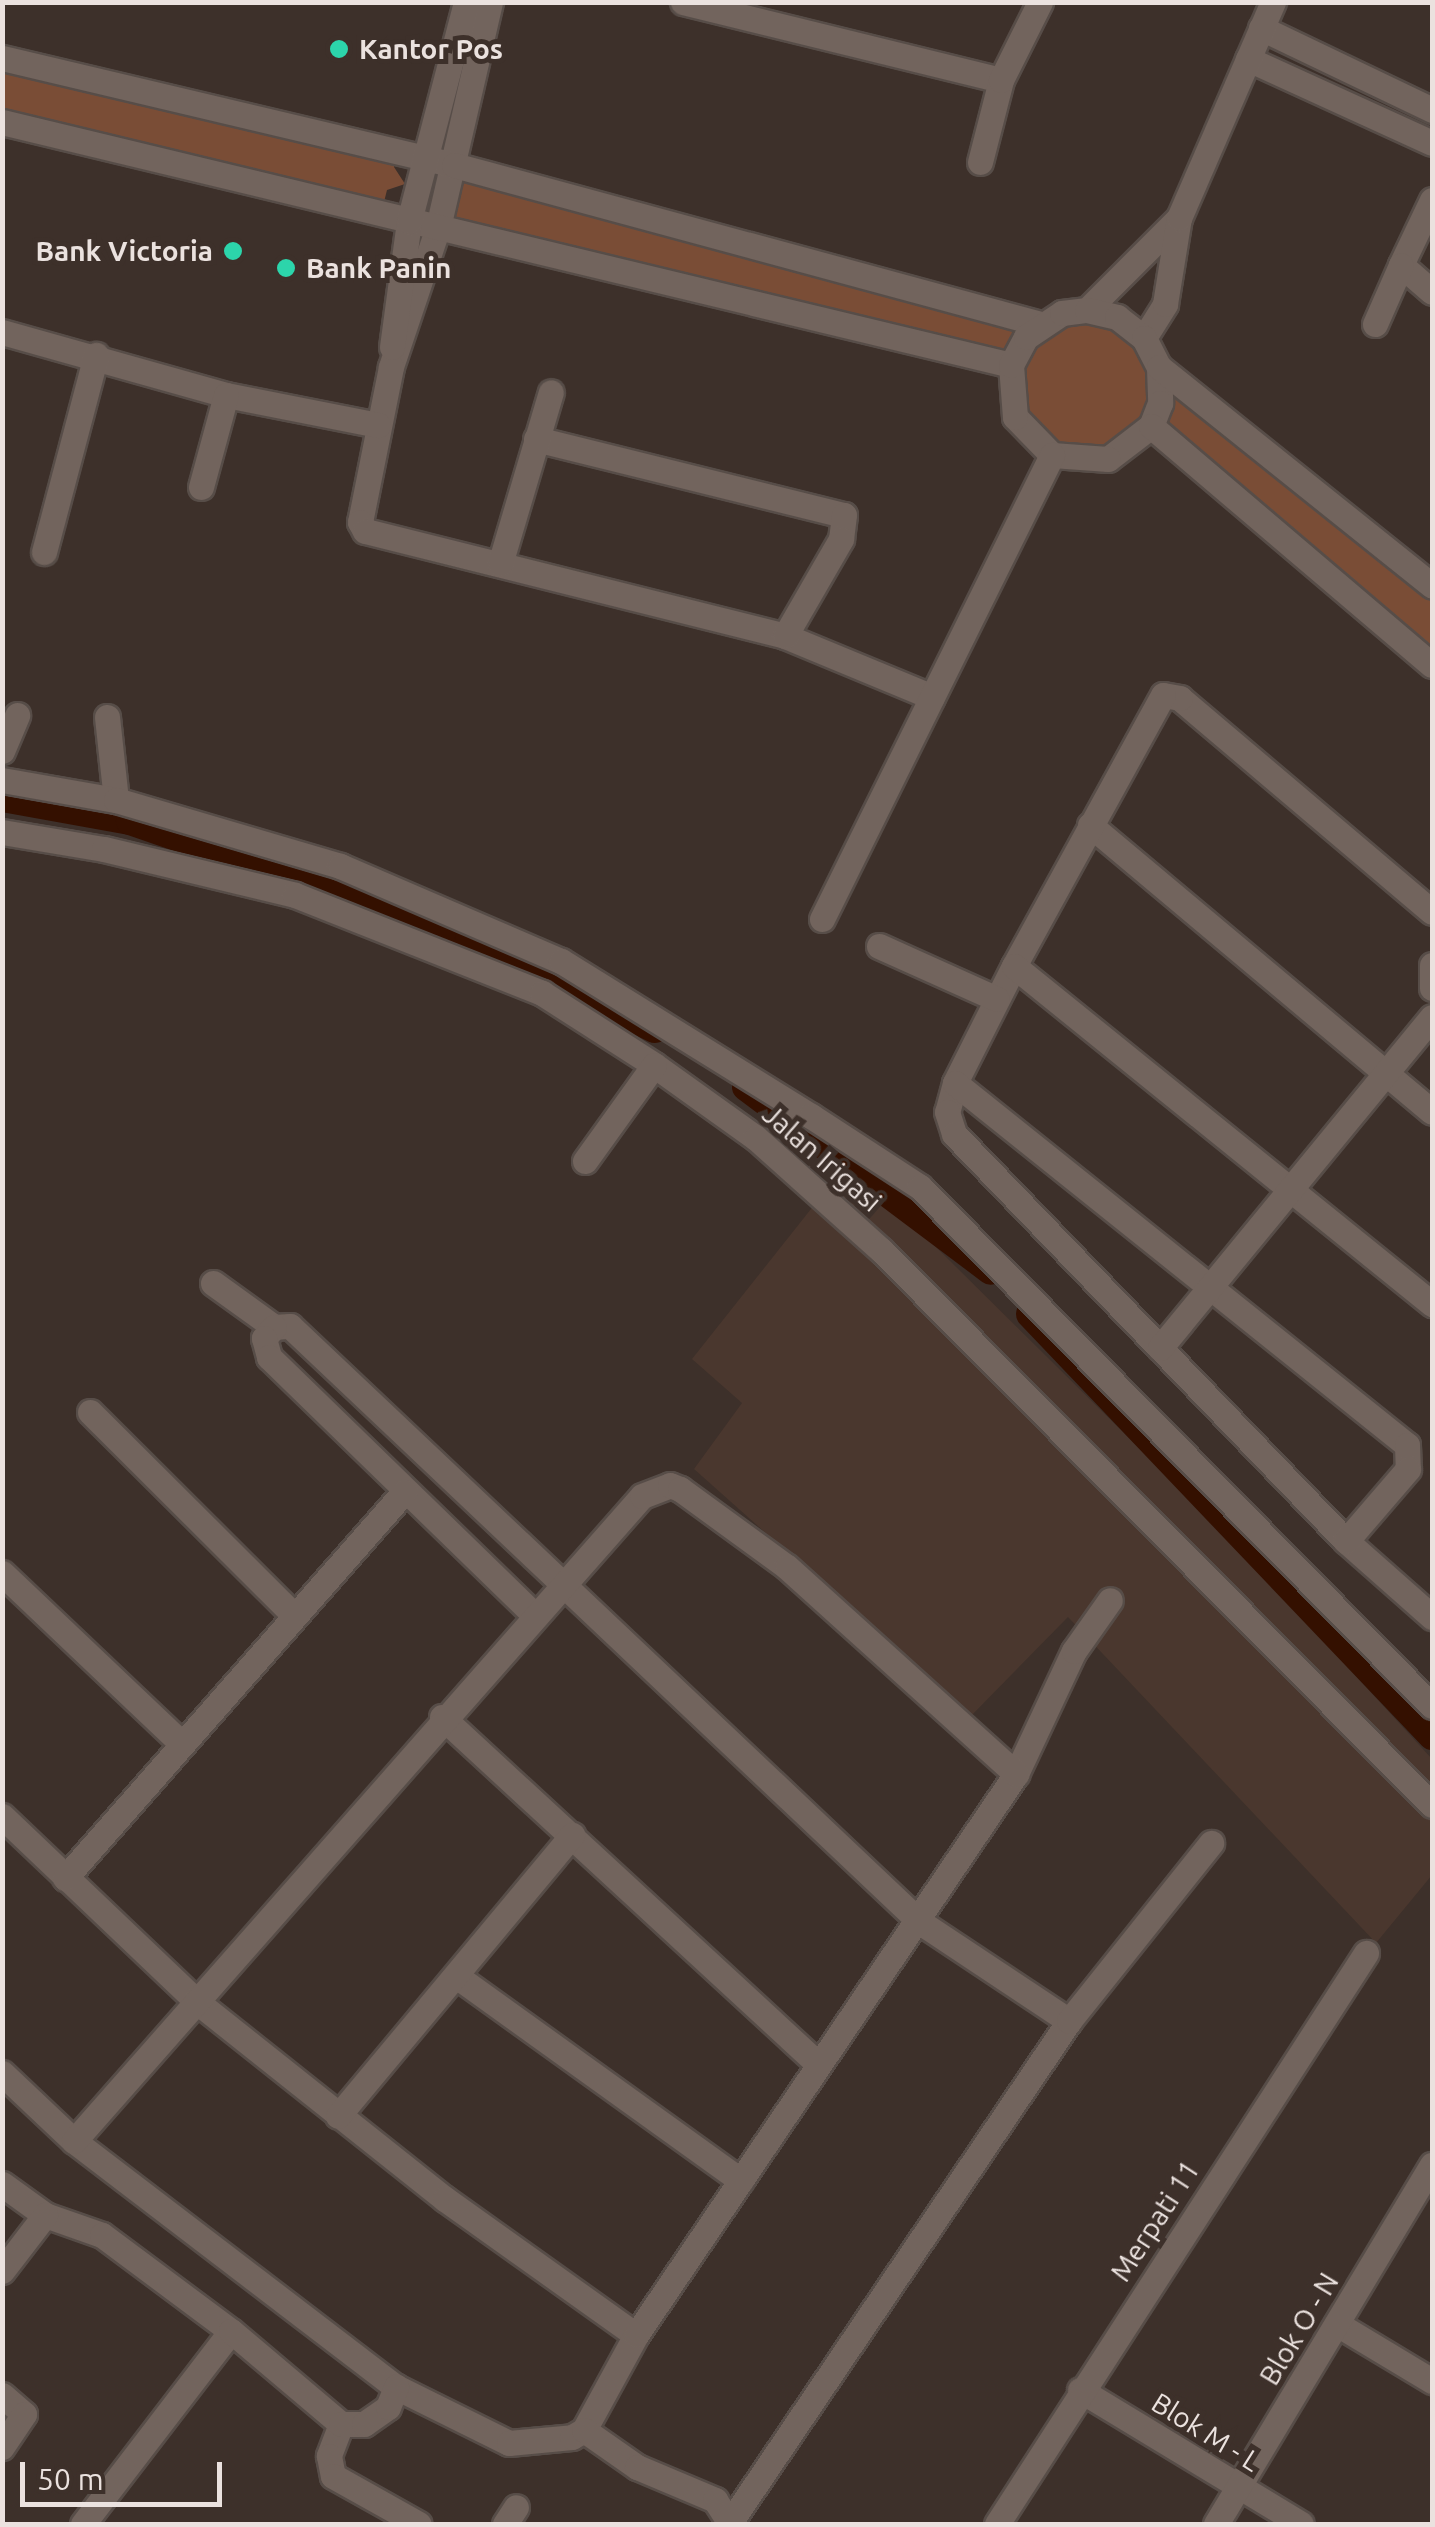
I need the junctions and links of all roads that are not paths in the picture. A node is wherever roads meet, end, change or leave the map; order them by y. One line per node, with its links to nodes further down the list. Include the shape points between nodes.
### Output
1 (466, 2): 13 (street)
2 (490, 2): 15 (street)
3 (683, 2): 9 (street)
4 (1040, 2): 9 (street)
5 (1273, 2): 6 (street)
6 (1262, 28): 8 (street); 10 (street)
7 (2, 58): 13 (street)
8 (1248, 59): 12 (street); 17 (street)
9 (1001, 80): 14 (street)
10 (1432, 110)
11 (2, 122): 18 (street)
12 (1432, 143)
13 (426, 158): 15 (street); 18 (street)
14 (980, 162)
15 (454, 165): 19 (street); 23 (street)
16 (1432, 200): 20 (street)
17 (1179, 218): 22 (street); 26 (street, via 1165,304)
18 (409, 221): 19 (street); 29 (street, via 393,301)
19 (438, 227): 28 (street); 29 (street)
20 (1400, 266): 21 (street); 24 (street)
21 (1432, 292)
22 (1086, 310): 23 (street); 26 (street, via 1117,317)
23 (1041, 324): 28 (street)
24 (1375, 324)
25 (2, 332): 27 (street)
26 (1144, 338): 30 (street)
27 (96, 355): 32 (street); 38 (street)
28 (1011, 365): 36 (street, via 1015,417)
29 (391, 367): 33 (street)
30 (1159, 367): 34 (street, via 1160,404); 40 (street)
31 (551, 392): 35 (street)
32 (226, 395): 33 (street); 37 (street)
33 (378, 424): 39 (street, via 360,522 365,531)
34 (1150, 426): 36 (street, via 1108,459); 42 (street)
35 (536, 439): 39 (street); 41 (street, via 844,515 840,539)
36 (1052, 455): 43 (street)
37 (201, 487)
38 (44, 552)
39 (500, 564): 41 (street)
40 (1432, 586)
41 (786, 636): 43 (street)
42 (1432, 665)
43 (932, 696): 52 (street)
44 (18, 715): 46 (street)
45 (107, 717): 48 (street)
46 (2, 751)
47 (2, 780): 48 (street)
48 (116, 800): 54 (street, via 340,866)
49 (1090, 825): 51 (street, via 1159,700 1170,694); 56 (street); 61 (street)
50 (2, 832): 54 (street, Jalan Irigasi, via 104,848 295,895)
51 (1432, 912)
52 (822, 919)
53 (879, 946): 58 (street)
54 (506, 957): 60 (street, Jalan Irigasi, via 542,992); 80 (street, via 648,1011 920,1187)
55 (1432, 965): 57 (street)
56 (1014, 966): 58 (street); 65 (street)
57 (1432, 988)
58 (997, 999): 62 (street)
59 (1432, 1018): 61 (street)
60 (654, 1065): 64 (street); 84 (street, Jalan Irigasi, via 756,1138 881,1250)
61 (1386, 1074): 63 (street); 65 (street)
62 (955, 1083): 67 (street); 70 (street, via 947,1112 954,1134)
63 (1432, 1112)
64 (592, 1146)
65 (1291, 1190): 67 (street); 68 (street)
66 (213, 1283): 69 (street)
67 (1211, 1288): 70 (street); 73 (street, via 1412,1452 1408,1468)
68 (1432, 1304)
69 (274, 1327): 72 (street, via 264,1338 270,1356); 75 (street, via 290,1326)
70 (1160, 1348): 73 (street)
71 (90, 1412): 78 (street)
72 (404, 1492): 77 (street); 78 (street)
73 (1346, 1541): 79 (street)
74 (2, 1573): 82 (street)
75 (564, 1580): 77 (street); 83 (street, via 642,1496 680,1489 787,1567); 89 (street)
76 (1110, 1600): 83 (street, via 1074,1651)
77 (534, 1614): 81 (street)
78 (294, 1616): 82 (street)
79 (1432, 1617)
80 (1432, 1706)
81 (442, 1717): 86 (street); 92 (street)
82 (182, 1744): 88 (street)
83 (1016, 1774): 89 (street)
84 (1432, 1804)
85 (2, 1816): 88 (street)
86 (572, 1835): 91 (street); 94 (street)
87 (1211, 1843): 93 (street)
88 (65, 1878): 92 (street)
89 (920, 1922): 93 (street); 94 (street)
90 (1366, 1953): 108 (street, Merpati 11)
91 (459, 1978): 96 (street); 99 (street)
92 (196, 2001): 96 (street); 97 (street)
93 (1069, 2021): 116 (street)
94 (818, 2064): 99 (street)
95 (2, 2074): 97 (street)
96 (338, 2116): 105 (street)
97 (74, 2141): 107 (street)
98 (1432, 2165): 103 (street, Blok O - N)
99 (741, 2181): 105 (street)
100 (2, 2184): 101 (street)
101 (45, 2215): 102 (street); 104 (street, via 102,2236)
102 (2, 2271)
103 (1337, 2324): 106 (street); 113 (street, Blok O - N)
104 (231, 2331): 110 (street); 114 (street)
105 (636, 2334): 111 (street)
106 (1432, 2381)
107 (396, 2387): 110 (street, via 388,2407 364,2424); 111 (street, via 509,2443)
108 (1080, 2390): 113 (street, Blok M - L); 117 (street, Merpati 11)
109 (2, 2395): 112 (street, via 24,2414)
110 (341, 2424): 115 (street, via 330,2456 333,2476)
111 (592, 2433): 116 (street, via 638,2467 715,2500)
112 (2, 2447)
113 (1238, 2487): 118 (street, Blok O - N); 119 (street, Blok M - L)
114 (83, 2524)
115 (419, 2524)
116 (729, 2524)
117 (997, 2524)
118 (1216, 2524)
119 (1301, 2524)

